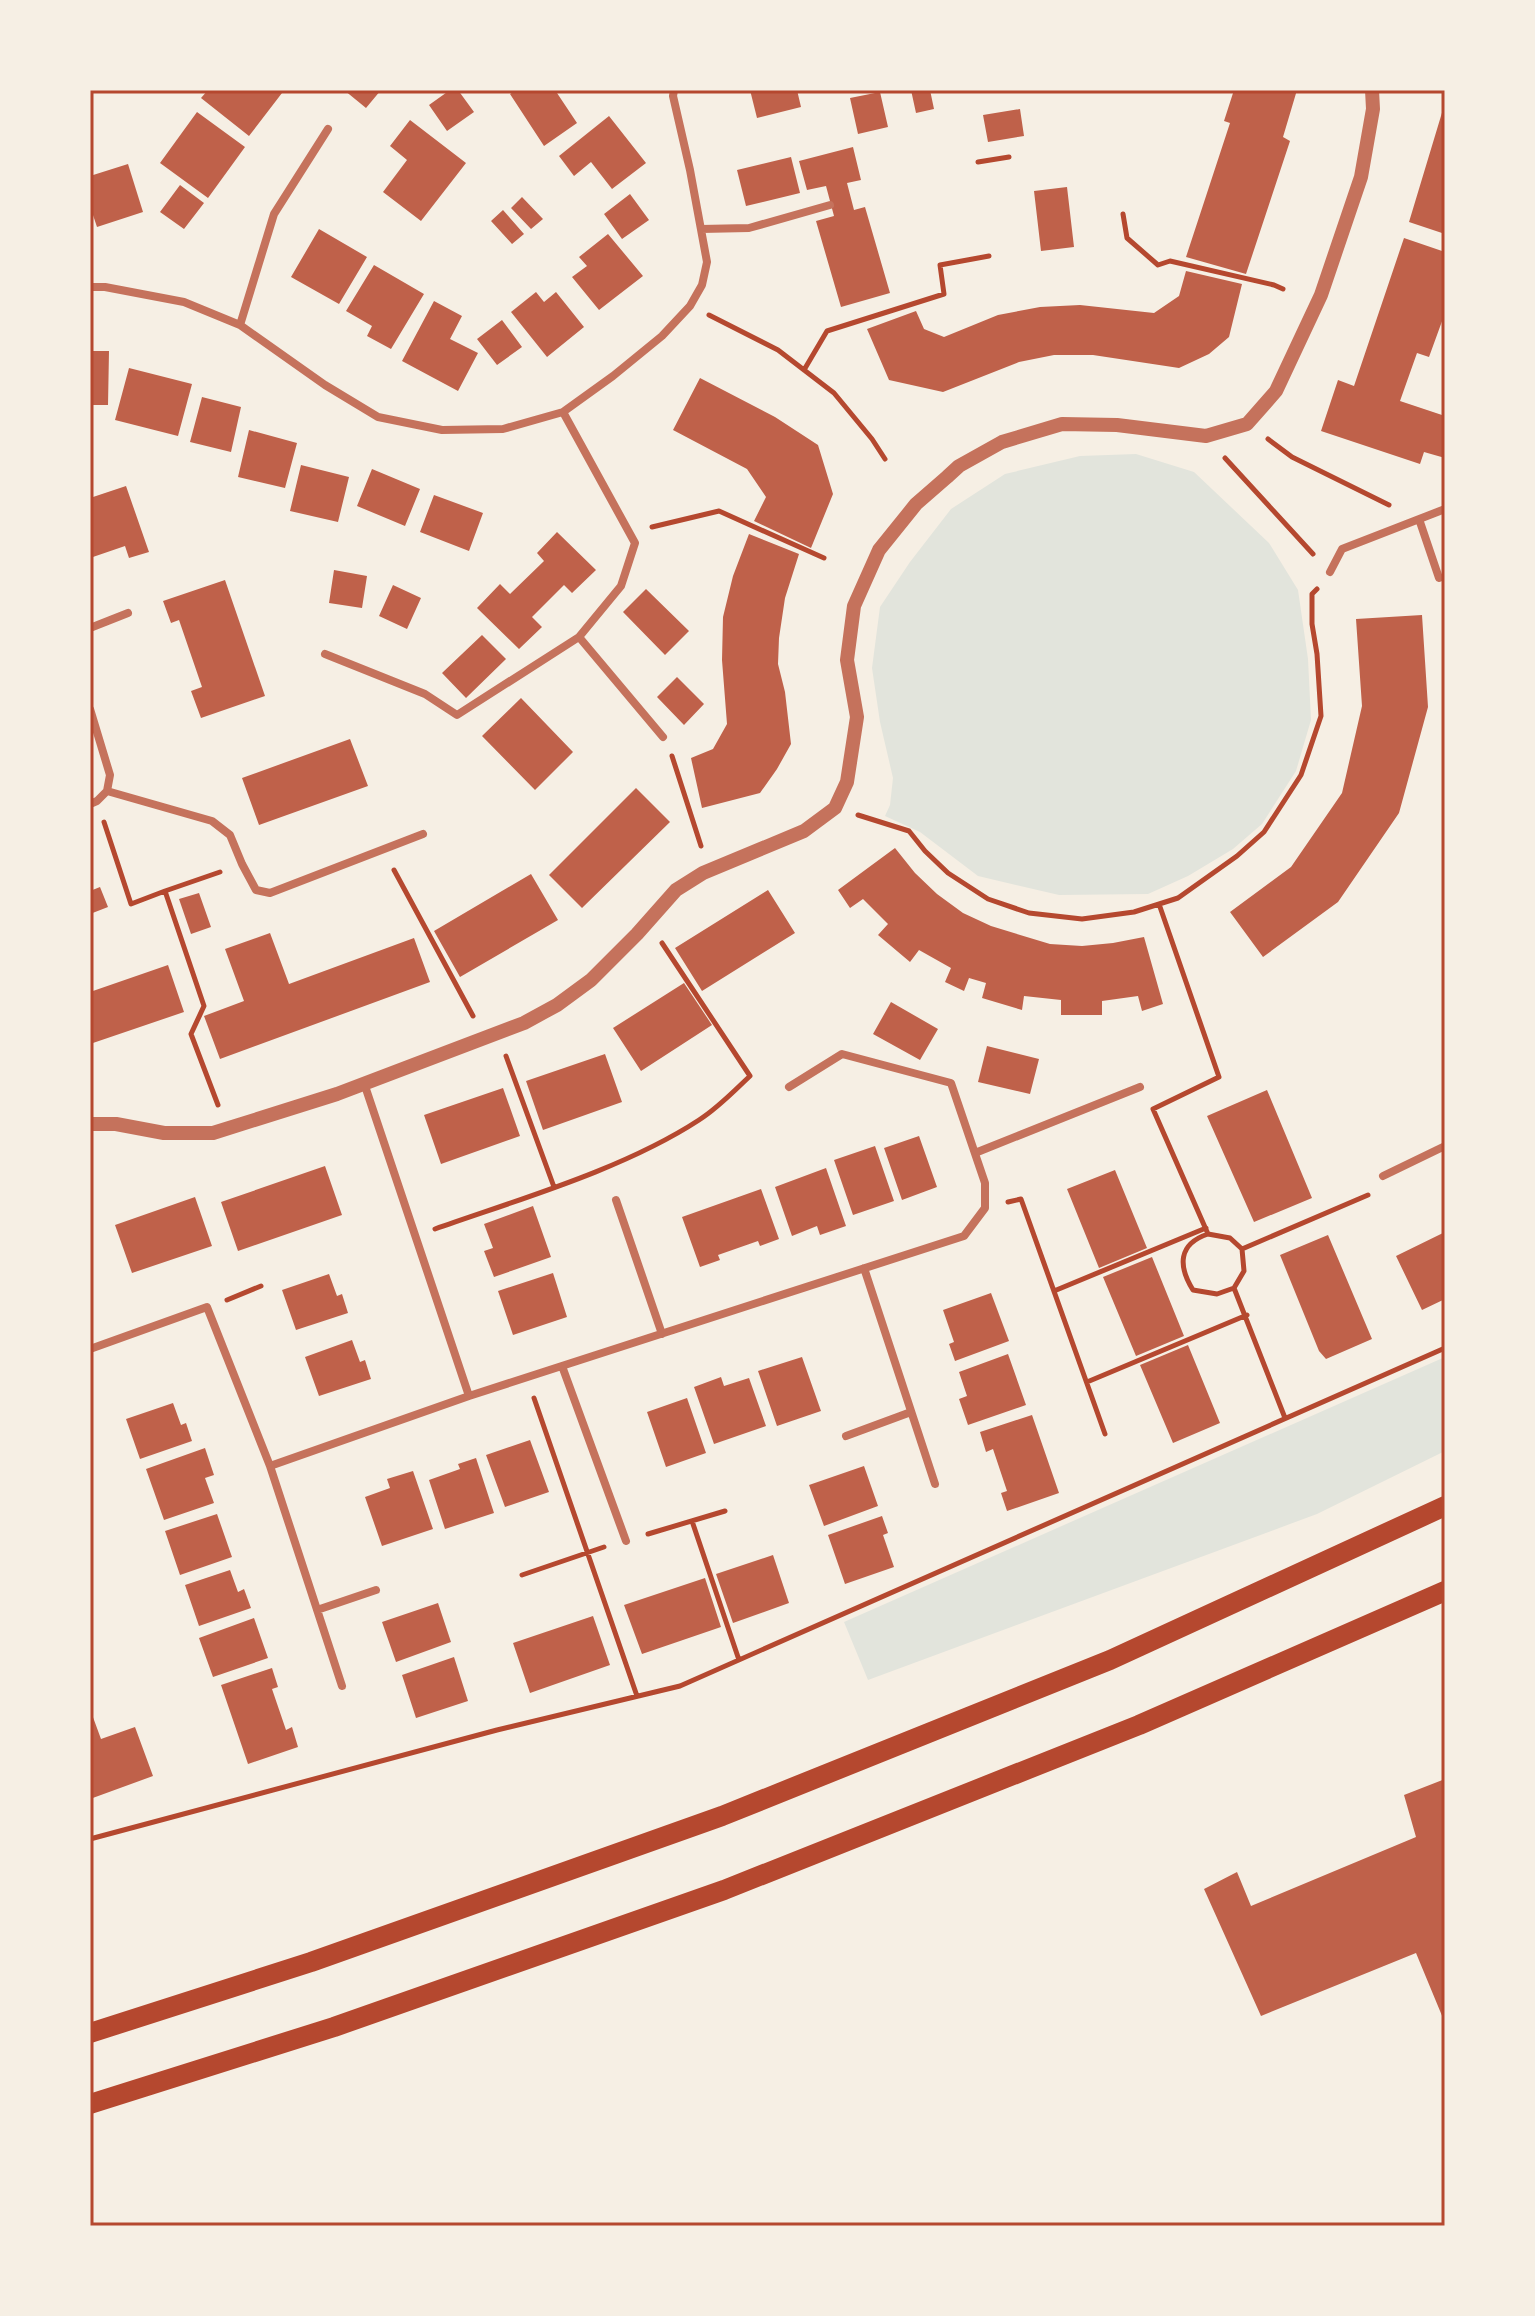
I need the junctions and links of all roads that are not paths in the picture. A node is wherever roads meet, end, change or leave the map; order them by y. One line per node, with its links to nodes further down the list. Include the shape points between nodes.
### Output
1 (674, 90): 5 (street)
2 (1372, 90): 22 (street, via 1361,177 1321,295 1276,391 1247,424 1206,436 1062,424 1002,442 959,466 916,504 879,550 854,606 847,660 857,717 847,782 835,808 804,831 676,890 591,980 557,1005 524,1023)
3 (328, 129): 7 (street, via 274,214)
4 (830, 205): 5 (street, via 749,228)
5 (701, 229): 8 (street, via 707,262 690,306 662,336)
6 (90, 287): 7 (street, via 184,302)
7 (240, 325): 8 (street, via 378,417 442,430 503,429)
8 (563, 412): 15 (street, via 635,543 621,586)
9 (1445, 509): 10 (street)
10 (1419, 519): 11 (street, via 1342,549); 12 (street)
11 (1330, 572)
12 (1439, 578)
13 (128, 613): 14 (street)
14 (90, 628)
15 (579, 637): 16 (street, via 457,715 425,694); 18 (street)
16 (325, 654)
17 (90, 709): 19 (street, via 110,775)
18 (663, 737)
19 (107, 791): 20 (street); 21 (street, via 212,821 230,835 256,890 270,893)
20 (94, 802)
21 (423, 834)
22 (364, 1083): 25 (street, via 213,1133); 34 (street)
23 (789, 1087): 27 (street, via 842,1054 951,1083)
24 (1140, 1087): 27 (street)
25 (90, 1124)
26 (1445, 1146): 28 (street)
27 (975, 1153): 30 (street, via 985,1183 985,1208 964,1236)
28 (1383, 1176)
29 (616, 1200): 31 (street)
30 (864, 1268): 31 (street); 35 (street)
31 (662, 1334): 33 (street)
32 (90, 1349): 37 (street, via 207,1307)
33 (562, 1366): 34 (street); 40 (street)
34 (469, 1396): 37 (street)
35 (911, 1412): 36 (street); 38 (street)
36 (846, 1436)
37 (270, 1466): 43 (street)
38 (935, 1484)
39 (1445, 1506): 45 (main road, via 1110,1660 722,1816 311,1962)
40 (626, 1541)
41 (376, 1590): 43 (street)
42 (1445, 1591): 46 (main road, via 1139,1725 724,1890 334,2027)
43 (317, 1610): 44 (street)
44 (342, 1686)
45 (90, 2033)
46 (90, 2104)

